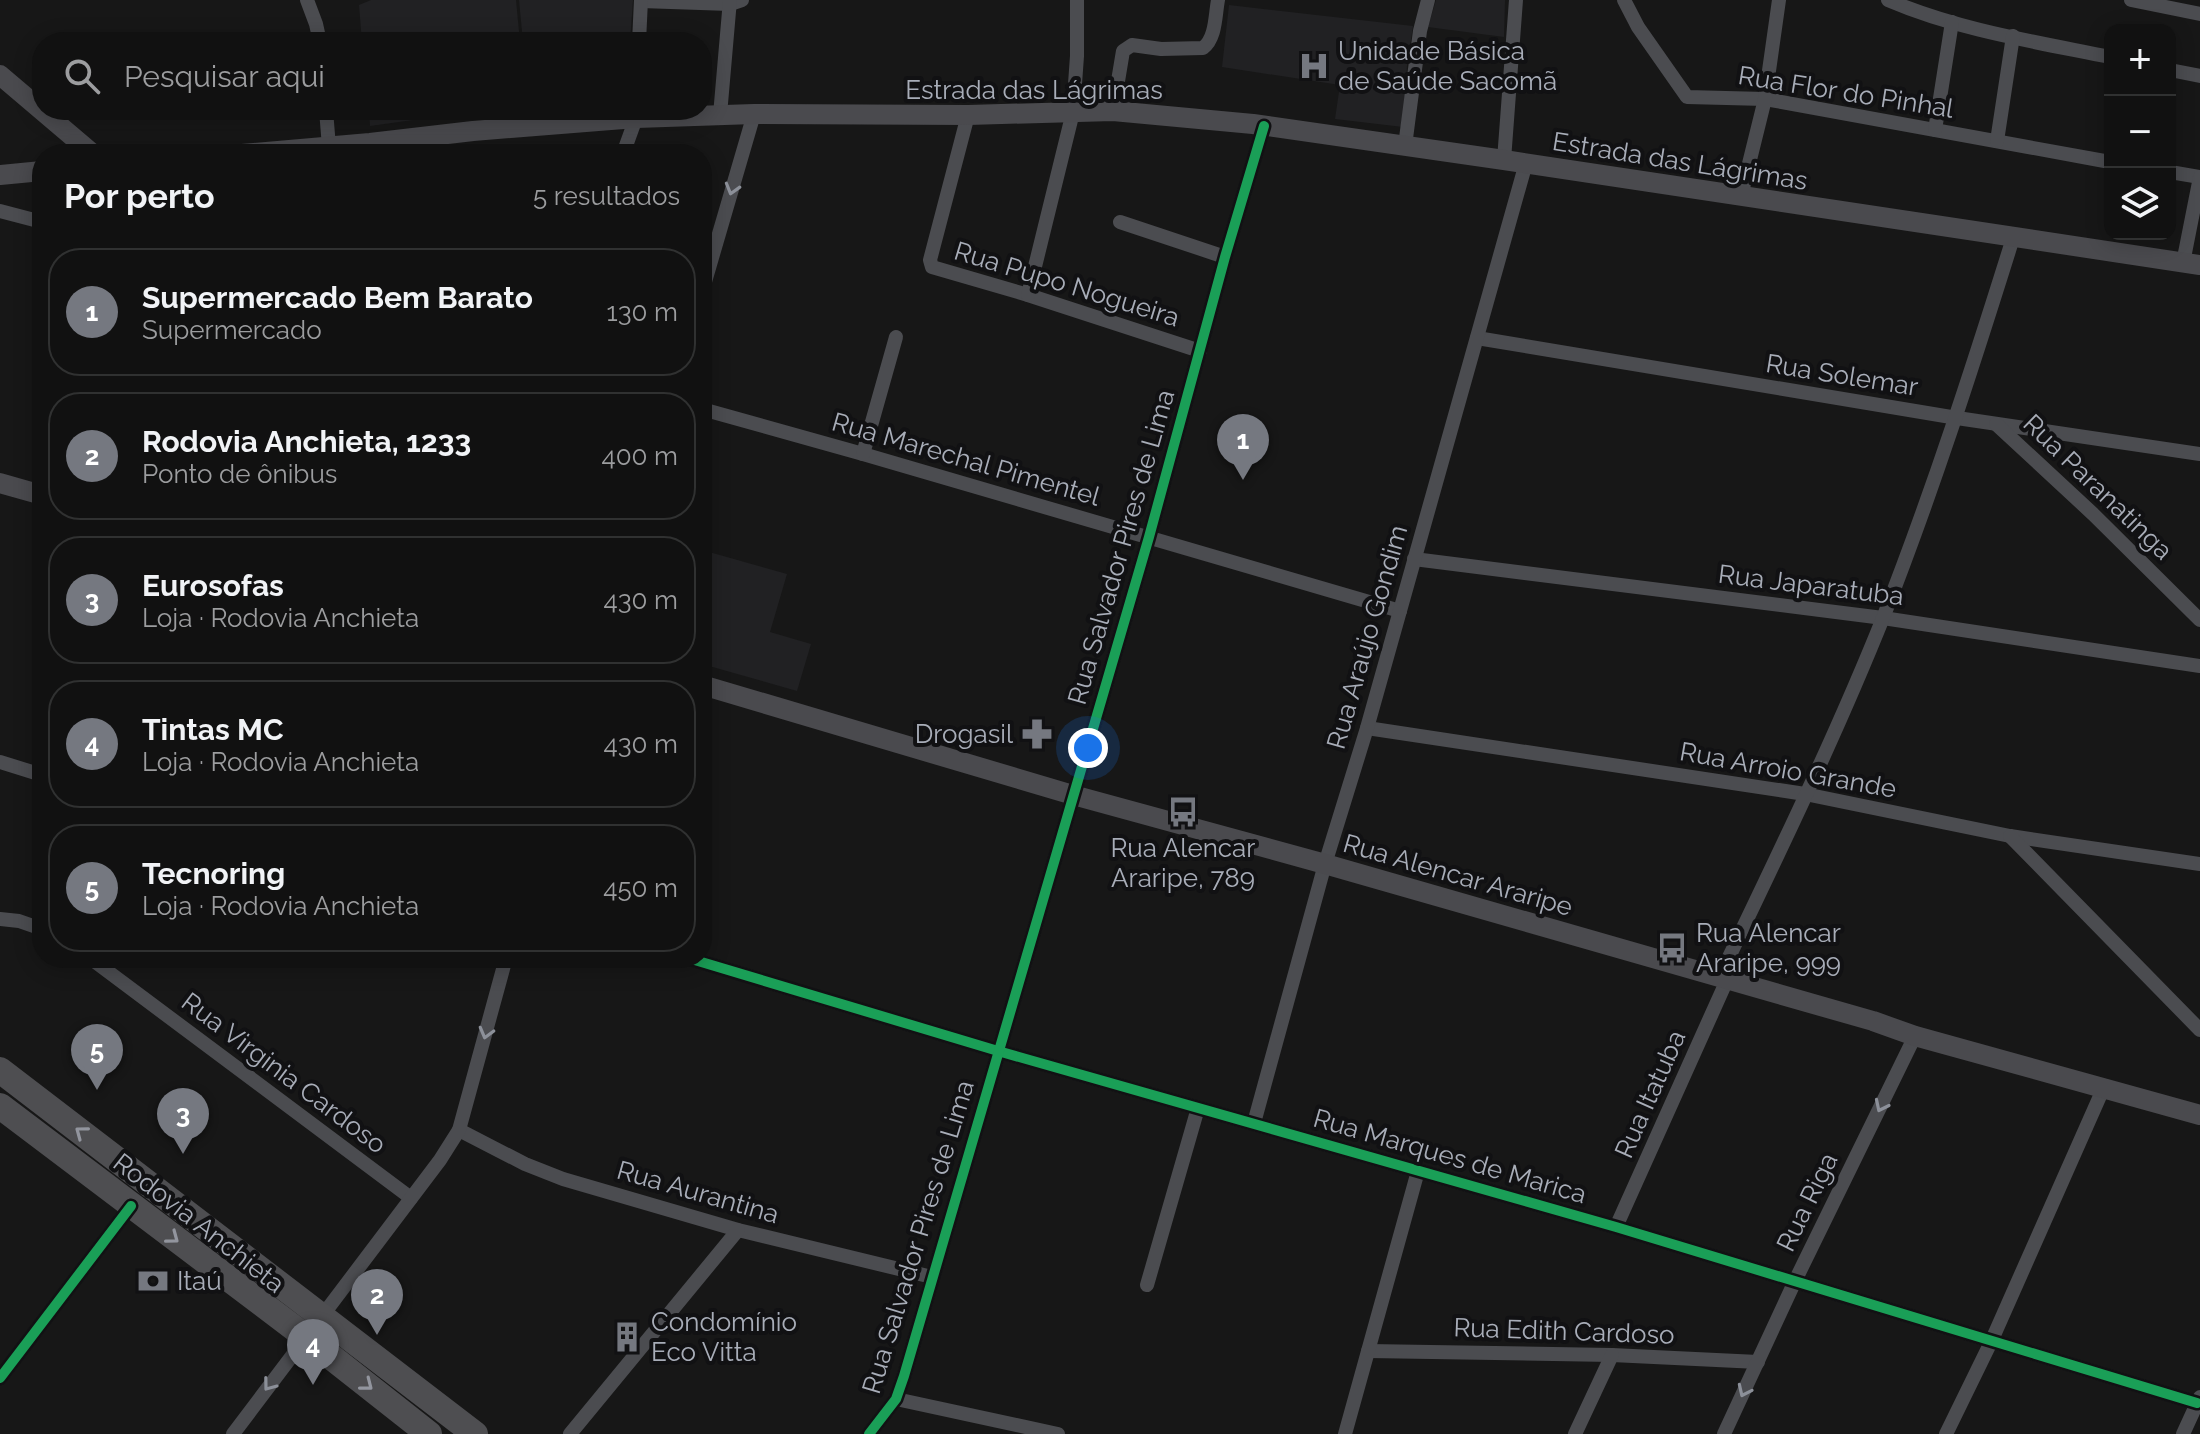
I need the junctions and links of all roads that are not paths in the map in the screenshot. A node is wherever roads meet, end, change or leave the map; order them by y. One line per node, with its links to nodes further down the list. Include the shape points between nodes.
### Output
1 (307, 0): 15 (street)
2 (641, 0): 11 (street); 16 (street)
3 (1077, 0): 25 (street)
4 (1218, 0): 24 (street, via 1211,38 1203,48 1132,45 1123,51)
5 (1428, 0): 41 (street)
6 (1516, 0): 42 (street)
7 (1624, 0): 22 (street, Rua Flor do Pinhal, via 1687,97)
8 (1779, 0): 22 (street)
9 (1888, 0): 14 (street)
10 (2131, 0): 12 (street)
11 (734, 1): 28 (street)
12 (2160, 4): 13 (street)
13 (2200, 14)
14 (1952, 22): 17 (street); 35 (street)
15 (318, 32)
16 (639, 32)
17 (2013, 36): 18 (street); 36 (street)
18 (2104, 56)
19 (2176, 71): 21 (street)
20 (0, 75): 23 (main road)
21 (2200, 76)
22 (1765, 99): 35 (street, Rua Flor do Pinhal); 49 (street)
23 (32, 102)
24 (1113, 111): 25 (main road, Estrada das Lágrimas); 34 (main road, Estrada das Lágrimas)
25 (1073, 112): 29 (main road, Estrada das Lágrimas); 57 (street)
26 (754, 114): 28 (main road, Estrada das Lágrimas); 29 (main road, Estrada das Lágrimas); 55 (street, one-way to 55)
27 (712, 115): 28 (main road, Estrada das Lágrimas)
28 (720, 115)
29 (968, 115): 57 (street, Rua Pupo Nogueira, via 930,264)
30 (53, 120): 37 (main road)
31 (327, 120): 38 (street)
32 (578, 120): 39 (main road, Estrada das Lágrimas)
33 (634, 120): 40 (street)
34 (1264, 126): 41 (main road, Estrada das Lágrimas); 54 (street, Rua Salvador Pires de Lima)
35 (1935, 130): 36 (street, Rua Flor do Pinhal)
36 (1997, 141): 43 (street, Rua Flor do Pinhal)
37 (81, 144)
38 (329, 144)
39 (397, 144)
40 (626, 144)
41 (1405, 146): 42 (main road, Estrada das Lágrimas)
42 (1504, 160): 44 (main road, Estrada das Lágrimas)
43 (2104, 161)
44 (1526, 163): 49 (main road, Estrada das Lágrimas); 59 (street, Rua Araújo Gondim)
45 (32, 172): 47 (main road)
46 (2176, 173): 48 (street)
47 (0, 175)
48 (2200, 177): 56 (street)
49 (1741, 196): 53 (main road, Estrada das Lágrimas)
50 (0, 211): 51 (street)
51 (32, 219)
52 (1120, 222): 54 (street)
53 (2013, 238): 56 (main road, Estrada das Lágrimas); 62 (street, Rua Itatuba)
54 (1225, 257): 60 (street, Rua Salvador Pires de Lima)
55 (712, 258)
56 (2191, 264)
57 (1028, 295): 60 (street, Rua Pupo Nogueira)
58 (896, 337): 64 (street)
59 (1477, 338): 62 (street, Rua Solemar); 69 (street, Rua Araújo Gondim)
60 (1200, 351): 68 (street, Rua Salvador Pires de Lima)
61 (712, 412): 64 (street, Rua Marechal Pimentel)
62 (1957, 418): 63 (street, Rua Solemar); 71 (street, Rua Itatuba)
63 (1996, 424): 65 (street, Rua Solemar); 72 (street, Rua Paranatinga)
64 (863, 454): 68 (street, Rua Marechal Pimentel)
65 (2200, 454)
66 (0, 483): 67 (main road)
67 (32, 492)
68 (1149, 537): 70 (street, Rua Marechal Pimentel); 79 (street, Rua Salvador Pires de Lima)
69 (1414, 559): 70 (street, Rua Araújo Gondim); 71 (street, Rua Japaratuba)
70 (1400, 611): 75 (street, Rua Araújo Gondim)
71 (1883, 618): 73 (street, Rua Japaratuba); 78 (street, Rua Itatuba)
72 (2200, 620)
73 (2200, 666)
74 (712, 688): 79 (main road, Rua Alencar Araripe)
75 (1367, 728): 78 (street, Rua Arroio Grande); 83 (street, Rua Araújo Gondim)
76 (0, 762): 77 (street)
77 (32, 772)
78 (1805, 794): 80 (street, Rua Arroio Grande); 90 (street, Rua Itatuba)
79 (1073, 795): 83 (main road, Rua Alencar Araripe); 93 (street, Rua Salvador Pires de Lima)
80 (2010, 836): 82 (street, Rua Arroio Grande); 91 (street)
81 (2200, 857): 82 (street)
82 (2184, 862): 84 (street, Rua Arroio Grande)
83 (1325, 864): 90 (main road, Rua Alencar Araripe); 99 (street, Rua Araújo Gondim)
84 (2200, 864)
85 (0, 919): 86 (street)
86 (32, 926)
87 (712, 965): 93 (street, Rua Marques de Marica)
88 (103, 968): 102 (street, Rua Virginia Cardoso)
89 (503, 968): 100 (street, one-way to 100)
90 (1723, 979): 92 (main road, Rua Alencar Araripe); 104 (street, Rua Itatuba)
91 (2200, 1030)
92 (1915, 1036): 95 (main road, Rua Alencar Araripe); 107 (street, Rua Riga, one-way to 107)
93 (998, 1051): 97 (street, Rua Marques de Marica); 106 (street, Rua Salvador Pires de Lima)
94 (0, 1070): 109 (highway, Rodovia Anchieta, one-way to 94)
95 (2104, 1087): 98 (main road, Rua Alencar Araripe); 110 (street)
96 (0, 1106): 103 (highway, Rodovia Anchieta)
97 (1198, 1108): 99 (street, Rua Marques de Marica); 108 (street)
98 (2200, 1115)
99 (1254, 1123): 101 (street, Rua Marques de Marica)
100 (459, 1130): 102 (street); 105 (street, Rua Aurantina, via 563,1179)
101 (1418, 1171): 104 (street, Rua Marques de Marica); 111 (street)
102 (411, 1198): 109 (street)
103 (131, 1206): 109 (highway, Rodovia Anchieta, one-way to 109); 114 (street)
104 (1616, 1227): 107 (street, Rua Marques de Marica)
105 (738, 1230): 106 (street, Rua Aurantina); 120 (street)
106 (932, 1277): 115 (street, Rua Salvador Pires de Lima)
107 (1795, 1281): 110 (street, Rua Marques de Marica); 113 (street, Rua Riga)
108 (1147, 1285)
109 (313, 1327): 117 (street, one-way to 117); 118 (highway, Rodovia Anchieta, one-way to 118); 119 (highway, Rodovia Anchieta)
110 (1991, 1342): 116 (street, Rua Marques de Marica); 126 (street)
111 (1368, 1351): 112 (street, Rua Edith Cardoso); 123 (street)
112 (1612, 1355): 113 (street, Rua Edith Cardoso); 124 (street)
113 (1758, 1362): 125 (street, Rua Riga, one-way to 125)
114 (0, 1378)
115 (896, 1399): 121 (street, Rua Salvador Pires de Lima); 122 (street)
116 (2198, 1400): 127 (street)
117 (233, 1434)
118 (429, 1434)
119 (475, 1434)
120 (570, 1434)
121 (869, 1434)
122 (1058, 1434)
123 (1345, 1434)
124 (1575, 1434)
125 (1724, 1434)
126 (1946, 1434)
127 (2183, 1434)

